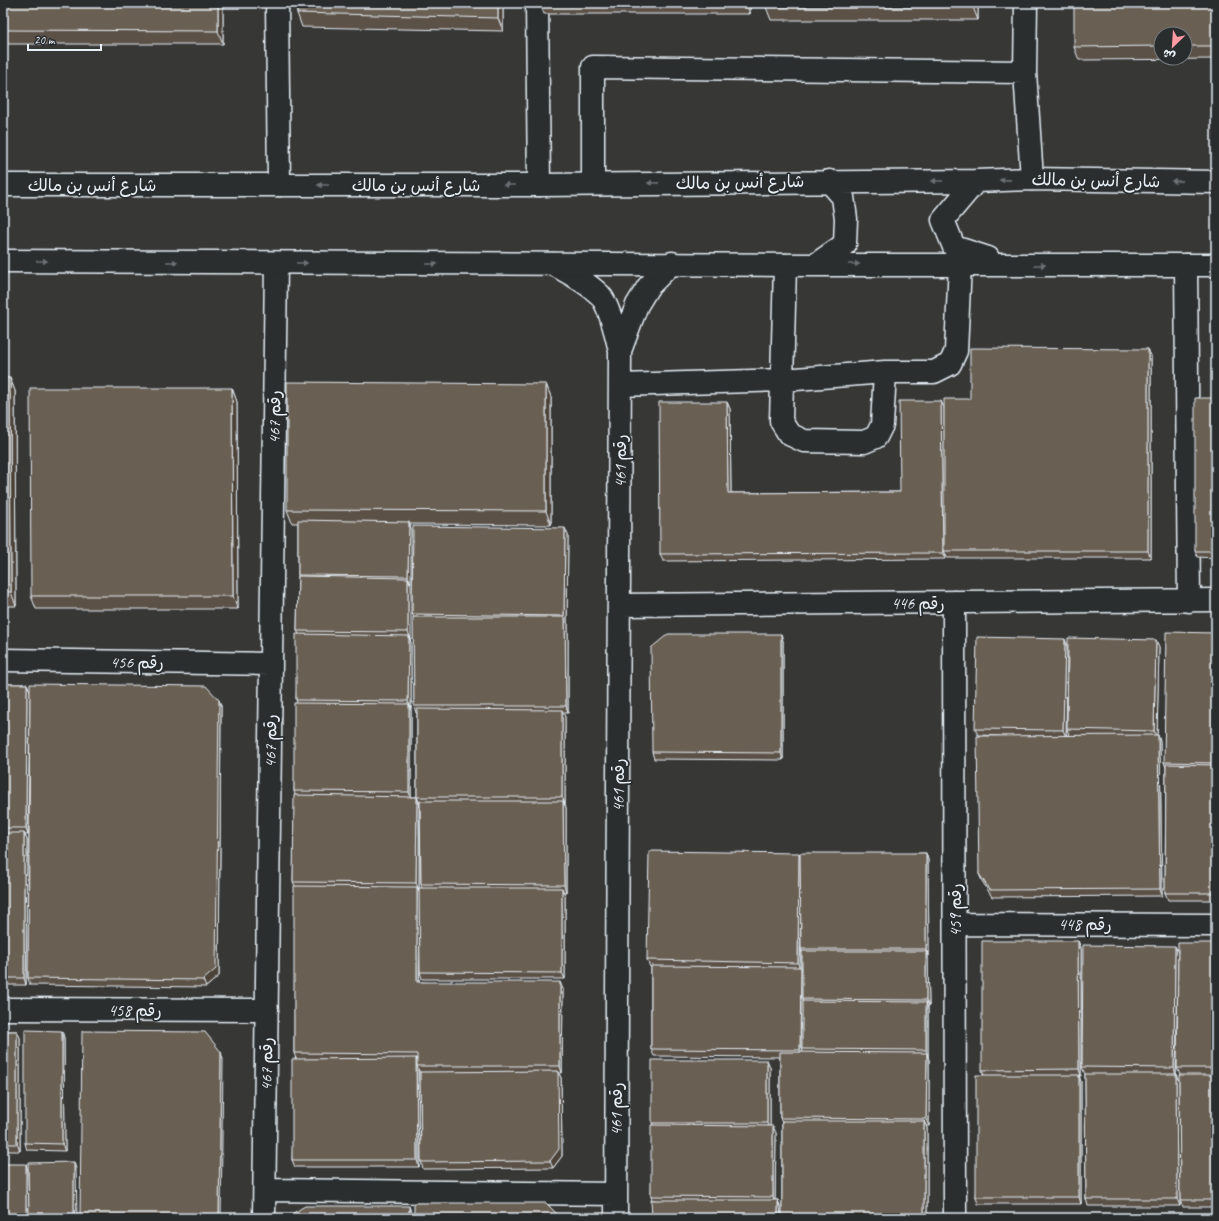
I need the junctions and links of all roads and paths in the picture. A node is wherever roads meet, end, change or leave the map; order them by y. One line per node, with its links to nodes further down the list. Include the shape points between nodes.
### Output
1 (278, 3): 12 (street)
2 (537, 3): 11 (street)
3 (1026, 3): 4 (street)
4 (1025, 72): 5 (street); 9 (street, via 593,67)
5 (1032, 179): 6 (street, شارع أنس بن مالك, one-way to 6); 8 (street, شارع أنس بن مالك, one-way to 5)
6 (976, 181): 7 (street, شارع أنس بن مالك, one-way to 7); 19 (street, via 943,220 954,247)
7 (829, 182): 9 (street, شارع أنس بن مالك, one-way to 9); 17 (street, شارع أنس بن مالك, via 843,197 846,219 845,244)
8 (1216, 182)
9 (593, 184): 11 (street, شارع أنس بن مالك)
10 (3, 185): 12 (street, شارع أنس بن مالك)
11 (539, 185): 12 (street, شارع أنس بن مالك, one-way to 12)
12 (279, 186)
13 (3, 261): 14 (street, one-way to 14)
14 (276, 263): 16 (street, one-way to 16); 32 (street, رقم 467)
15 (672, 263): 16 (street); 20 (street); 23 (street, via 648,287 637,306)
16 (553, 264): 23 (street, via 581,280 601,296)
17 (815, 264): 18 (street, one-way to 18); 20 (street)
18 (960, 264): 19 (street); 24 (street, via 956,351 950,364 934,372)
19 (1006, 264): 21 (street, one-way to 21)
20 (784, 265): 25 (street)
21 (1186, 265): 22 (street); 28 (street)
22 (1216, 266)
23 (620, 351): 26 (street, رقم 461)
24 (885, 372): 25 (street); 25 (street, via 882,425 876,437 864,442 804,440 789,434 781,422)
25 (783, 380): 26 (street)
26 (620, 385): 30 (street, رقم 461)
27 (1216, 600): 28 (street, رقم 446)
28 (1189, 601): 29 (street, رقم 446)
29 (954, 602): 30 (street, رقم 446); 33 (street, رقم 459)
30 (619, 605): 38 (street, رقم 461)
31 (3, 660): 32 (street, رقم 456)
32 (271, 664): 36 (street, رقم 467)
33 (955, 924): 34 (street, رقم 448); 41 (street, رقم 459)
34 (1216, 925)
35 (3, 1009): 36 (street, رقم 458)
36 (267, 1010): 37 (street, رقم 467)
37 (265, 1190): 38 (street); 39 (street, رقم 467)
38 (616, 1194): 40 (street, رقم 461)
39 (264, 1218)
40 (616, 1218)
41 (955, 1218)

